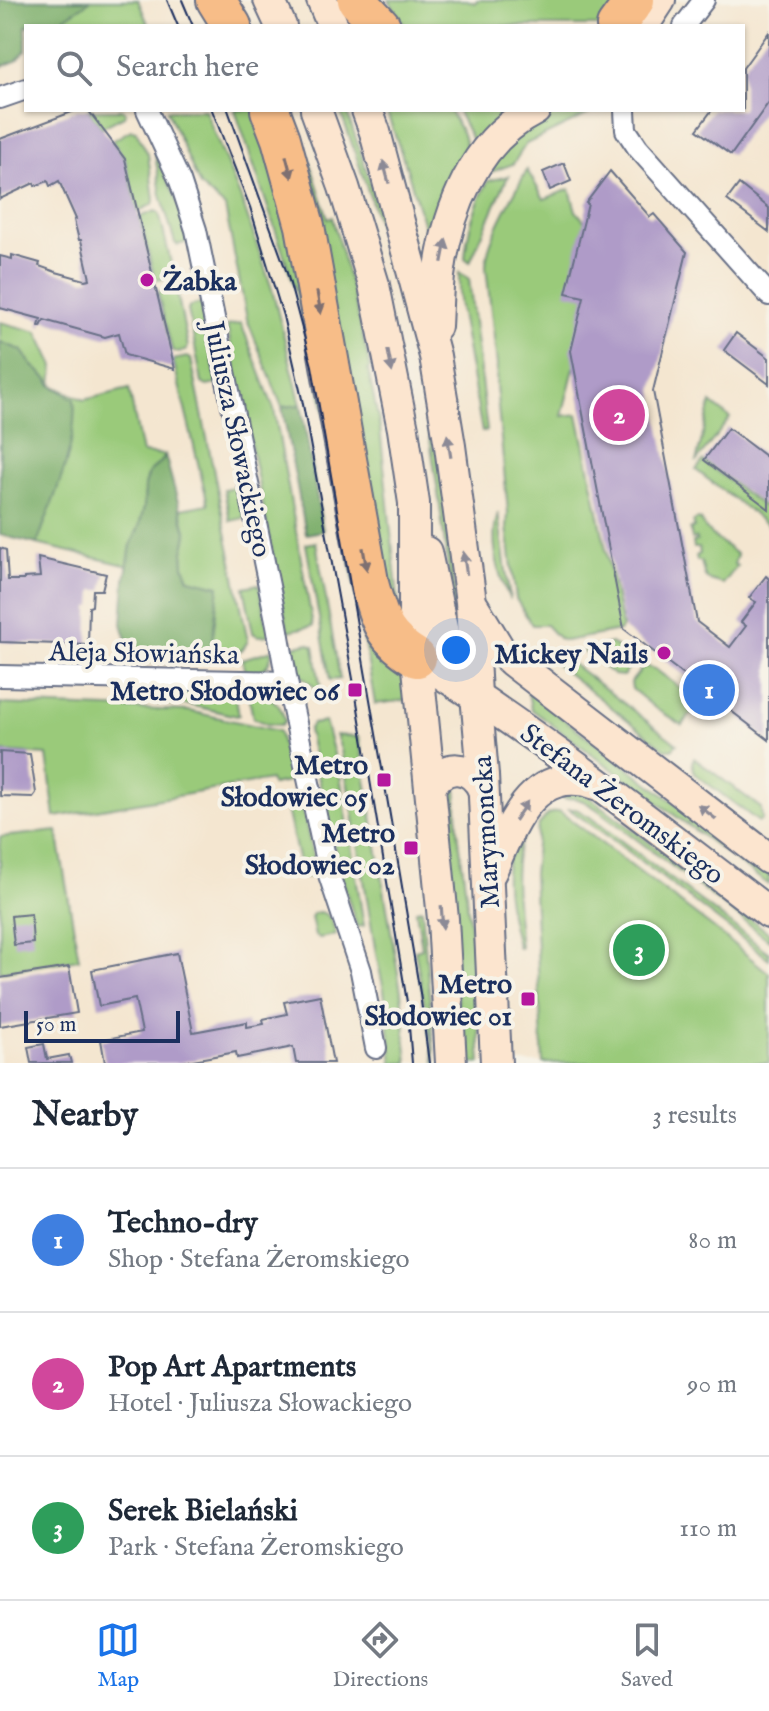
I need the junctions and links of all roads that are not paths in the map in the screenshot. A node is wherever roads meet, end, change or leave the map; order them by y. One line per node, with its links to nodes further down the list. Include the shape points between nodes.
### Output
1 (216, 0): 8 (highway)
2 (269, 0): 9 (main road)
3 (322, 0): 10 (main road)
4 (357, 0): 11 (highway)
5 (635, 0): 12 (highway)
6 (660, 0): 13 (main road)
7 (704, 0): 14 (street)
8 (231, 24)
9 (280, 24)
10 (332, 24)
11 (379, 24)
12 (617, 24)
13 (644, 24)
14 (686, 24)
15 (24, 90): 16 (street)
16 (0, 98)
17 (148, 112): 29 (street, Juliusza Słowackiego, via 196,230)
18 (271, 112): 27 (highway, one-way to 27, via 305,226 370,587 387,634)
19 (317, 112): 25 (main road, one-way to 25, via 374,285)
20 (368, 112): 24 (main road, one-way to 20)
21 (530, 112): 24 (main road, one-way to 21, via 439,276 459,200 469,175 496,138)
22 (624, 113): 23 (street, via 626,130 638,148)
23 (769, 295)
24 (435, 356): 26 (main road, one-way to 24)
25 (414, 503): 27 (main road); 30 (main road, via 446,647)
26 (471, 602): 30 (main road, Marymoncka); 34 (main road, Stefana Żeromskiego, one-way to 26, via 505,656)
27 (417, 658): 30 (main road); 32 (main road, Marymoncka)
28 (0, 676): 29 (street, Aleja Słowiańska)
29 (287, 682): 37 (street, via 329,875 361,971)
30 (476, 695): 31 (main road, Stefana Żeromskiego); 33 (main road, Marymoncka)
31 (598, 784): 35 (main road, one-way to 31, via 508,831 533,795 568,779); 36 (main road, Stefana Żeromskiego)
32 (430, 788): 33 (main road, via 439,775 453,769 472,774); 38 (main road, Marymoncka, one-way to 38)
33 (483, 789): 35 (main road, Marymoncka)
34 (769, 859)
35 (487, 880): 39 (main road, Marymoncka)
36 (769, 913)
37 (376, 1048)
38 (451, 1063)
39 (496, 1063)

